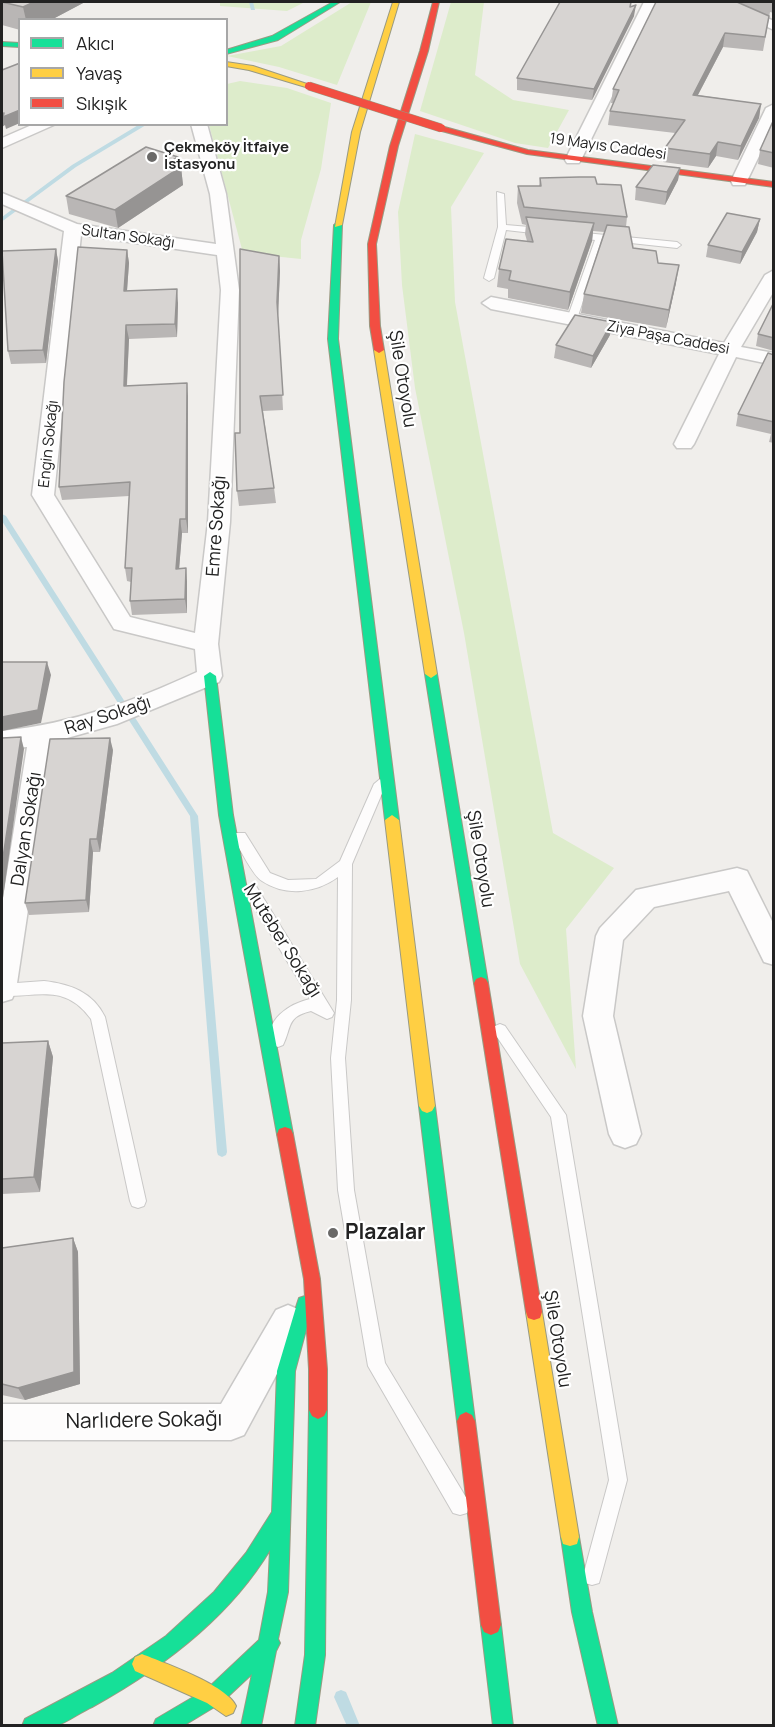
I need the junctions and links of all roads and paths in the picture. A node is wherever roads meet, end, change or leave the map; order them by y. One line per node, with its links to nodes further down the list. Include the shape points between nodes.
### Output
1 (338, 2): 9 (main road, via 274,38)
2 (396, 2): 40 (main road, via 356,132 338,222 333,339)
3 (436, 2): 46 (main road, Şile Otoyolu, via 394,146 372,244 375,326)
4 (651, 2): 17 (street)
5 (720, 2): 6 (street)
6 (774, 26)
7 (2, 44): 8 (main road)
8 (18, 45)
9 (228, 51)
10 (228, 64): 11 (main road, 19 Mayıs Caddesi)
11 (261, 72): 12 (main road); 17 (main road, 19 Mayıs Caddesi, bridge, via 527,153)
12 (228, 74)
13 (774, 108): 18 (street)
14 (44, 126): 16 (street)
15 (200, 126): 28 (street, Emre Sokağı, via 218,194)
16 (2, 143)
17 (573, 160): 18 (main road, 19 Mayıs Caddesi)
18 (739, 181): 19 (main road, 19 Mayıs Caddesi)
19 (774, 185)
20 (500, 194): 22 (lane)
21 (6, 200): 23 (street, Sultan Sokağı)
22 (502, 227): 24 (lane); 30 (lane)
23 (73, 229): 28 (street, Sultan Sokağı); 36 (street, Engin Sokağı, via 43,495 122,623)
24 (556, 233)
25 (567, 234): 26 (lane)
26 (600, 237): 27 (lane); 32 (lane)
27 (677, 245)
28 (225, 251): 36 (street, Emre Sokağı, via 230,290 219,522)
29 (774, 275): 33 (street)
30 (489, 278)
31 (491, 303): 32 (street, Ziya Paşa Caddesi)
32 (572, 319): 33 (street, Ziya Paşa Caddesi)
33 (730, 350): 34 (street, Ziya Paşa Caddesi); 35 (street)
34 (774, 359)
35 (684, 444)
36 (206, 644): 37 (street, Emre Sokağı)
37 (210, 676): 38 (street, Ray Sokağı, via 141,708); 41 (main road, Emre Sokağı)
38 (41, 738): 39 (street, Ray Sokağı); 45 (street, Dalyan Sokağı)
39 (2, 740)
40 (386, 771): 42 (lane); 55 (main road)
41 (226, 815): 42 (lane, via 265,877 288,885 308,886 320,883); 43 (main road, Emre Sokağı)
42 (345, 864): 48 (lane, via 344,1000)
43 (237, 868): 47 (lane, Muteber Sokağı); 49 (main road, Emre Sokağı)
44 (774, 954): 50 (street, via 737,879 646,898 610,936 598,1016)
45 (2, 990): 51 (lane, via 54,986 70,991 92,1007 98,1017)
46 (486, 1010): 58 (main road, Şile Otoyolu); 58 (lane, via 558,1115 618,1480)
47 (327, 1013): 48 (lane, Muteber Sokağı, via 333,1022); 49 (lane, via 313,1004 293,1009 285,1019 279,1031)
48 (338, 1058): 55 (lane, via 346,1190 377,1366)
49 (275, 1085): 52 (main road, Emre Sokağı)
50 (625, 1134)
51 (138, 1201)
52 (312, 1279): 53 (street, Narlıdere Sokağı, via 231,1422); 54 (main road, via 286,1371); 56 (main road, Emre Sokağı, via 318,1369)
53 (2, 1422)
54 (280, 1516): 60 (main road, via 278,1592); 61 (main road, via 243,1574 197,1623)
55 (480, 1541): 67 (main road)
56 (316, 1585): 57 (main road); 66 (main road, Emre Sokağı, via 315,1655)
57 (302, 1603)
58 (582, 1612): 68 (main road, Şile Otoyolu)
59 (288, 1620): 60 (main road)
60 (267, 1647): 62 (main road); 65 (main road)
61 (142, 1664): 62 (main road); 63 (main road, via 90,1697)
62 (214, 1696): 64 (main road); 65 (main road)
63 (32, 1725)
64 (163, 1725)
65 (250, 1725)
66 (305, 1725)
67 (503, 1725)
68 (608, 1725)

